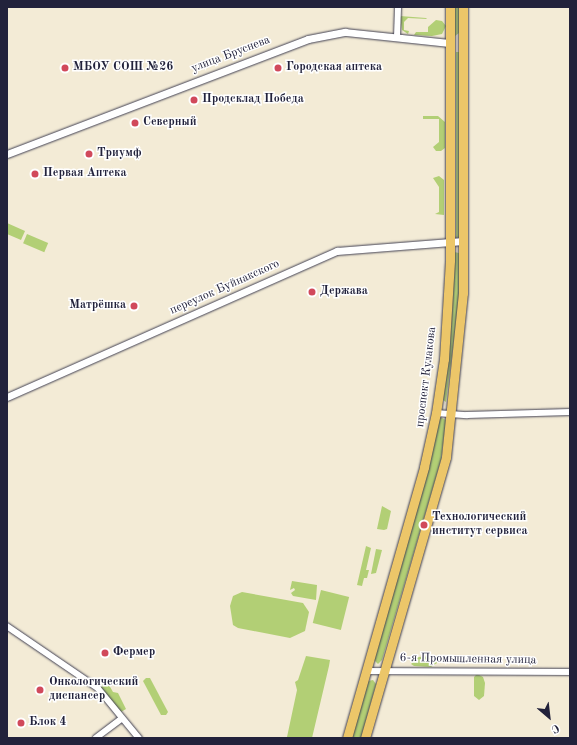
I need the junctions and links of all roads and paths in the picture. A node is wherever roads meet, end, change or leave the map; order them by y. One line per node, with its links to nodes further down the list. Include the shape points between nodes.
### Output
1 (398, 7): 4 (street)
2 (450, 7): 5 (main road, проспект Кулакова)
3 (463, 7): 6 (main road)
4 (397, 37): 5 (street, улица Бруснева); 7 (street, улица Бруснева, via 345,32 308,39)
5 (450, 43): 6 (main road); 8 (main road, проспект Кулакова)
6 (463, 44): 9 (main road)
7 (7, 154)
8 (450, 241): 9 (street, переулок Буйнакского); 10 (street, переулок Буйнакского, via 435,245 337,251); 12 (main road, проспект Кулакова, via 446,339)
9 (463, 241): 13 (main road, via 462,313)
10 (7, 397)
11 (570, 412): 13 (street)
12 (436, 413): 13 (street); 16 (main road, проспект Кулакова, via 424,467)
13 (451, 414): 15 (main road, via 446,457 435,501)
14 (7, 626): 18 (street, via 98,688)
15 (383, 670): 16 (street, 6-я Промышленная улица); 17 (street, 6-я Промышленная улица); 22 (main road)
16 (366, 671): 21 (main road, проспект Кулакова)
17 (570, 672)
18 (121, 719): 19 (street); 20 (street)
19 (96, 738)
20 (139, 738)
21 (347, 738)
22 (365, 738)

